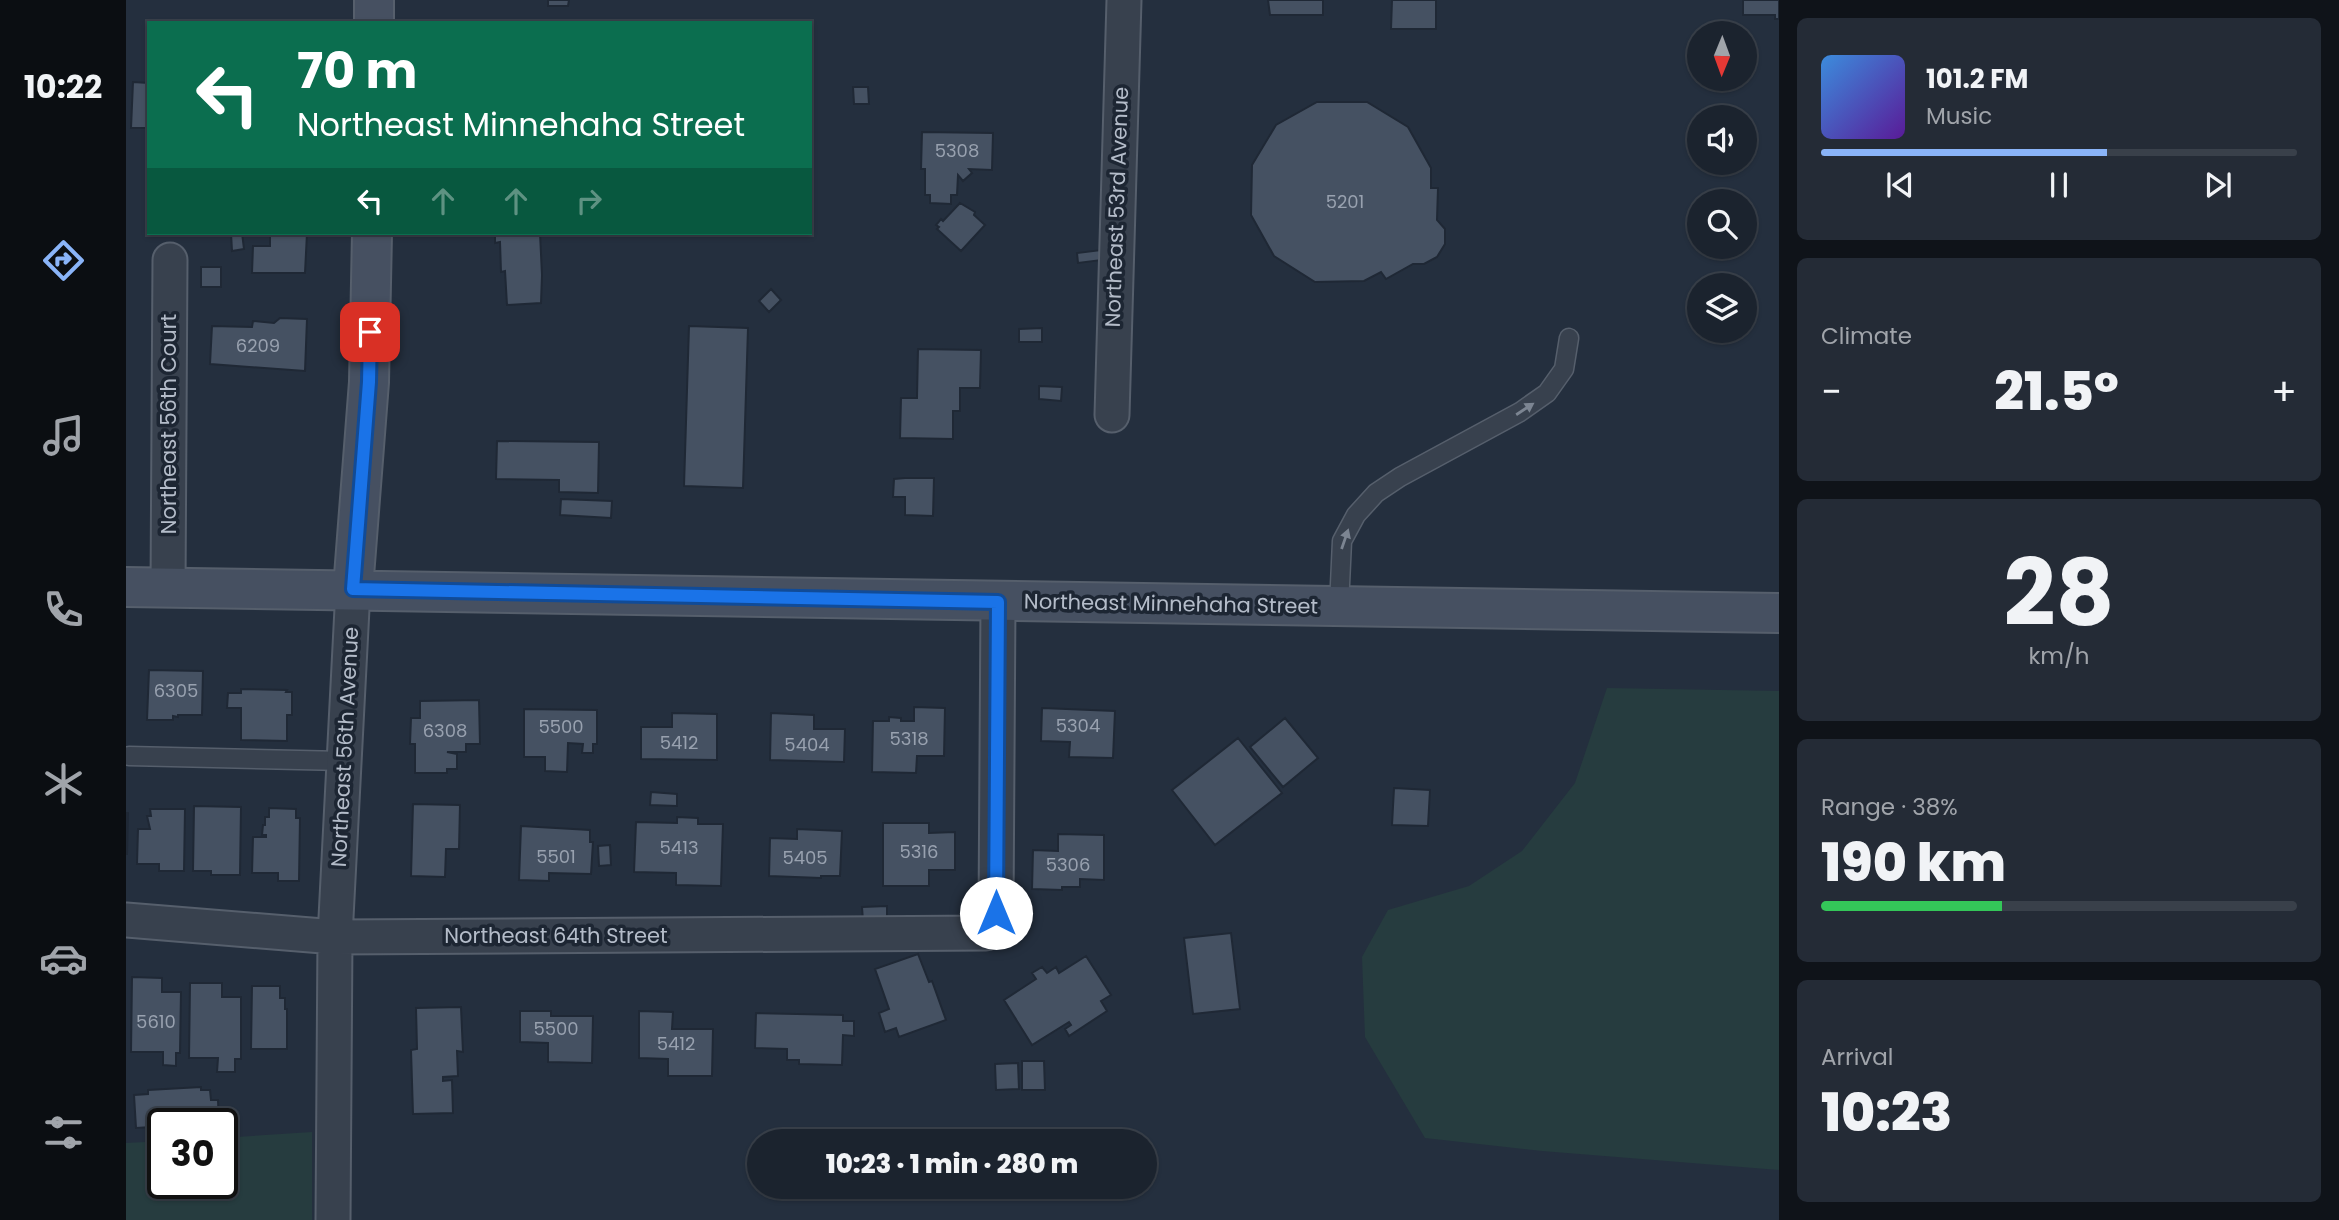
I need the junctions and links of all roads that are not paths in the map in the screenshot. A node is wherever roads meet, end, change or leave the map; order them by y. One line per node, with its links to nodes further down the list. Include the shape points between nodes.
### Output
1 (374, 0): 3 (main road)
2 (1124, 0): 7 (street, Northeast 53rd Avenue)
3 (374, 21)
4 (372, 235): 10 (main road, Northeast 56th Avenue, via 369,382)
5 (170, 260): 9 (street, Northeast 56th Court)
6 (1569, 338): 12 (lane, one-way to 6, via 1342,541 1356,515 1376,493 1400,477 1547,393 1564,369)
7 (1112, 415)
8 (126, 587): 9 (main road, Northeast Minnehaha Street)
9 (168, 588): 10 (main road, Northeast Minnehaha Street)
10 (353, 589): 11 (main road, Northeast Minnehaha Street); 15 (street, Northeast 56th Avenue)
11 (998, 602): 12 (main road, Northeast Minnehaha Street); 17 (street, Northeast 64th Street, via 996,913 986,933)
12 (1339, 606): 13 (main road, Northeast Minnehaha Street)
13 (1779, 613)
14 (128, 756): 15 (lane)
15 (344, 761): 17 (street, Northeast 56th Avenue)
16 (126, 920): 17 (street, Northeast 64th Street)
17 (335, 937): 18 (street, Northeast 56th Avenue)
18 (333, 1220)

